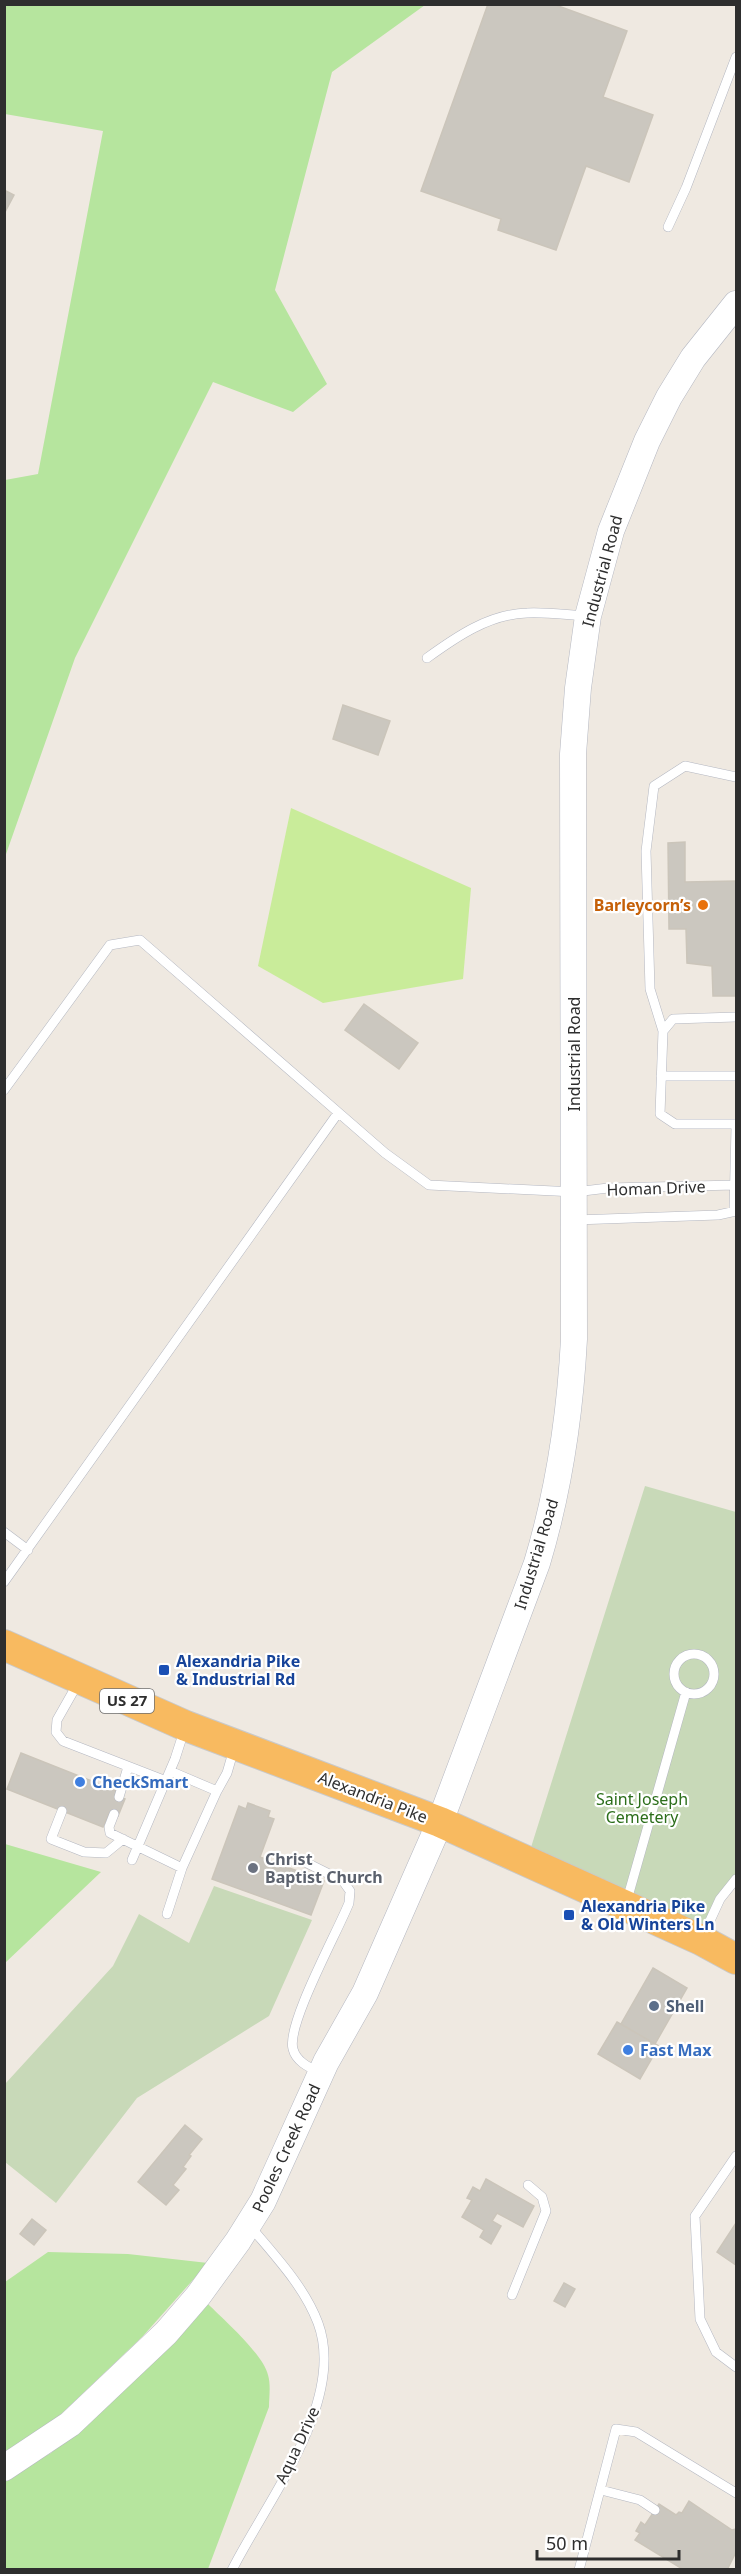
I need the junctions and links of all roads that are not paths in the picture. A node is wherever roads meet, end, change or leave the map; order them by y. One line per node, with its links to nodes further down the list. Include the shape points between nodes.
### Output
1 (736, 57): 2 (lane)
2 (668, 227)
3 (736, 304): 4 (main road, Industrial Road, via 693,358 647,441 611,531)
4 (588, 616): 5 (lane, via 525,613 497,618 460,634); 15 (main road, Industrial Road, via 573,754)
5 (427, 658)
6 (736, 777): 8 (lane, via 685,766 654,786 646,851 650,989)
7 (736, 1017): 8 (lane, via 673,1019)
8 (663, 1031): 9 (lane)
9 (661, 1076): 10 (lane); 13 (lane, via 660,1113 675,1124)
10 (736, 1076)
11 (4, 1090): 12 (lane, Homan Drive, via 110,945 140,940)
12 (338, 1113): 15 (lane, Homan Drive, via 429,1185); 19 (lane)
13 (736, 1125): 14 (lane)
14 (736, 1186): 15 (lane, Homan Drive); 16 (lane)
15 (575, 1192): 17 (main road, Industrial Road)
16 (735, 1211): 17 (lane, Homan Drive, via 718,1215)
17 (575, 1220): 33 (main road, Industrial Road, via 571,1393 554,1498 537,1563)
18 (4, 1532): 19 (lane)
19 (28, 1550): 20 (lane)
20 (4, 1582)
21 (4, 1645): 22 (highway, Alexandria Pike / US 27)
22 (80, 1681): 24 (highway, Alexandria Pike / US 27); 26 (lane, via 57,1720 56,1732 63,1741)
23 (686, 1692): 23 (lane, via 676,1683 676,1664 692,1653 705,1656 715,1674 711,1686 699,1694); 40 (lane)
24 (186, 1726): 25 (highway, Alexandria Pike / US 27); 27 (lane)
25 (235, 1745): 29 (lane); 33 (highway, Alexandria Pike / US 27)
26 (128, 1767): 28 (lane); 30 (lane)
27 (170, 1771): 28 (lane); 29 (lane)
28 (166, 1781): 35 (lane)
29 (217, 1791): 38 (lane)
30 (119, 1797)
31 (62, 1811): 34 (lane, via 51,1839 84,1852 106,1853)
32 (114, 1814): 34 (lane, via 110,1833)
33 (440, 1822): 40 (highway, Alexandria Pike / US 27); 44 (main road, Pooles Creek Road, via 365,1993)
34 (123, 1839): 35 (lane)
35 (137, 1846): 36 (lane); 38 (lane)
36 (132, 1860)
37 (305, 1862): 44 (lane, via 343,1881 350,1891 349,1903 291,2039 293,2051 303,2064)
38 (183, 1868): 41 (lane)
39 (736, 1879): 42 (lane, via 720,1899)
40 (625, 1905): 42 (highway, Alexandria Pike / US 27)
41 (167, 1914)
42 (701, 1940): 43 (highway, Alexandria Pike / US 27)
43 (736, 1959)
44 (321, 2073): 47 (main road, Pooles Creek Road, via 271,2186)
45 (736, 2156): 49 (lane, via 695,2216 700,2319 716,2352)
46 (528, 2185): 48 (lane, via 542,2197 546,2211)
47 (249, 2224): 50 (main road, Pooles Creek Road, via 198,2296 159,2340 70,2424); 54 (lane, Aqua Drive, via 293,2279 319,2324 323,2384 309,2427)
48 (512, 2295)
49 (736, 2367)
50 (4, 2468)
51 (601, 2490): 52 (lane, via 616,2429 636,2432); 53 (lane, via 640,2500); 55 (lane)
52 (736, 2493)
53 (655, 2510)
54 (232, 2570)
55 (579, 2570)

